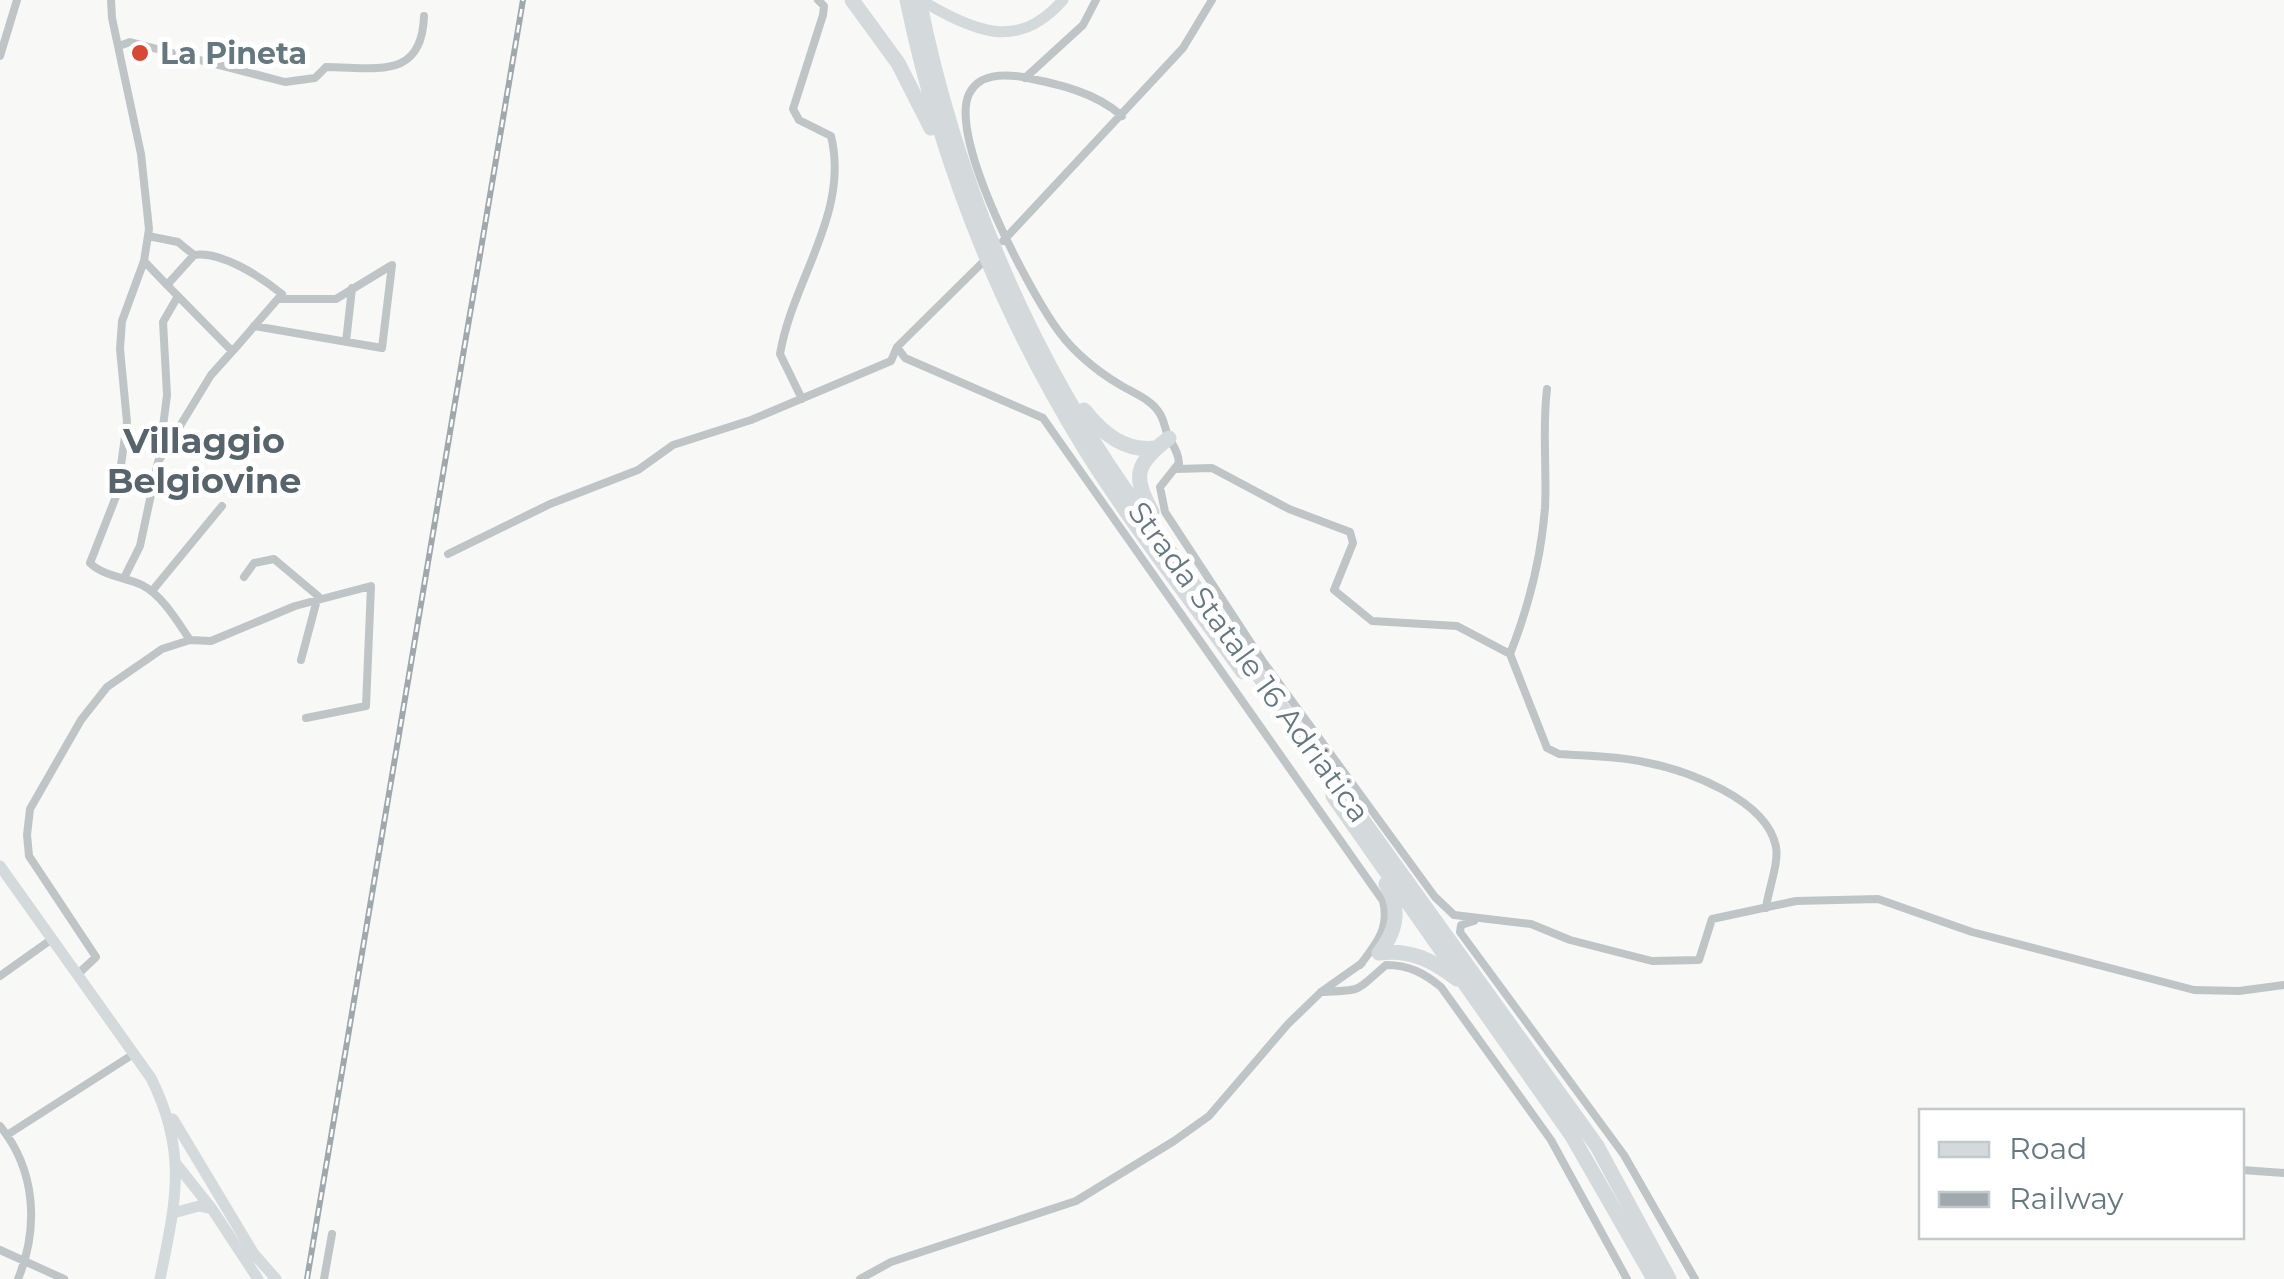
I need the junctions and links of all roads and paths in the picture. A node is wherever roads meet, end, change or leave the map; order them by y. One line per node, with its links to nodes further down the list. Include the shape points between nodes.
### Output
1 (17, 0): 12 (street)
2 (111, 0): 11 (street)
3 (818, 0): 29 (street, via 823,15 794,108 799,120 831,136 831,196 780,354)
4 (852, 0): 15 (highway, via 912,89)
5 (907, 0): 15 (highway, Strada Statale 16 Adriatica, via 934,112)
6 (921, 0): 7 (main road, via 990,32 1039,22); 27 (highway, Strada Statale 16 Adriatica, via 959,154)
7 (1063, 0)
8 (1096, 0): 13 (street, via 1082,25)
9 (1212, 0): 14 (street, via 1183,48)
10 (424, 16): 11 (street, via 424,38 398,67 326,66 314,78 285,82 130,42)
11 (120, 46): 16 (street, via 148,199)
12 (0, 56)
13 (1025, 78): 14 (street, via 1087,94); 30 (street, via 990,76 969,94 971,146 991,204 1044,312 1066,342 1160,413)
14 (1122, 116): 25 (street)
15 (972, 223): 44 (highway, Strada Statale 16 Adriatica, via 1015,322 1085,450)
16 (148, 236): 17 (street, via 178,242); 18 (street)
17 (194, 255): 19 (street); 22 (street, via 253,275 282,294)
18 (144, 261): 19 (street); 36 (street, via 122,321 127,422 117,494 90,563)
19 (167, 285): 21 (street)
20 (352, 288): 22 (street, via 336,299); 24 (street); 24 (street, via 392,265 382,348)
21 (178, 296): 26 (street); 31 (street, via 163,322 167,394)
22 (278, 298): 23 (street)
23 (254, 326): 24 (street); 26 (street)
24 (346, 342)
25 (897, 347): 29 (street, via 891,361); 50 (street, via 905,358 1044,418 1383,901 1383,931)
26 (232, 351): 31 (street)
27 (1051, 368): 30 (highway, via 1118,442 1130,448); 37 (highway, Strada Statale 16 Adriatica, via 1108,464)
28 (1547, 389): 41 (street, via 1539,564)
29 (802, 400): 34 (street, via 681,442 638,470)
30 (1162, 443): 32 (street, via 1178,455); 37 (highway, via 1139,472 1139,488)
31 (158, 462): 36 (street, via 140,546)
32 (1176, 469): 41 (street, via 1212,468 1350,532 1353,542 1334,590 1372,621 1457,626); 47 (street, via 1160,487 1165,512 1262,660 1434,897 1454,915)
33 (222, 506): 38 (street)
34 (448, 554)
35 (244, 577): 39 (street, via 254,563 274,559)
36 (124, 578): 38 (street)
37 (1191, 581): 78 (highway, Strada Statale 16 Adriatica, via 1597,1146)
38 (152, 591): 40 (street)
39 (317, 601): 40 (street, via 263,617 232,635); 42 (street); 43 (street, via 371,586 366,706)
40 (190, 640): 51 (street, via 162,649 107,687 61,751 30,810 30,856 96,957)
41 (1510, 654): 46 (street, via 1547,748 1643,761 1710,783 1743,802 1771,830 1777,852)
42 (301, 660)
43 (306, 718)
44 (1375, 857): 49 (highway, via 1397,917); 54 (highway, Strada Statale 16 Adriatica)
45 (1, 869): 48 (main road)
46 (1766, 908): 47 (street, via 1712,919 1699,960 1652,961 1531,924); 53 (street, via 1878,899 1972,932 2194,990)
47 (1477, 920): 79 (street, via 1461,925 1460,932 1624,1155)
48 (52, 939): 51 (main road); 52 (street)
49 (1379, 953): 50 (street); 54 (highway, via 1416,954)
50 (1360, 965): 55 (street)
51 (78, 975): 56 (main road)
52 (0, 976)
53 (2284, 985)
54 (1470, 990): 77 (highway, Strada Statale 16 Adriatica, via 1572,1136)
55 (1321, 992): 75 (street, via 1209,1116 1094,1192 891,1262); 76 (street, via 1357,991 1386,965 1423,972 1441,987 1551,1140)
56 (132, 1055): 58 (main road); 59 (street)
57 (0, 1126): 59 (street)
58 (175, 1128): 60 (main road); 63 (main road)
59 (7, 1135): 68 (street, via 31,1196)
60 (177, 1165): 63 (main road, via 193,1164); 64 (main road); 65 (main road)
61 (2244, 1170): 62 (street)
62 (2284, 1173)
63 (212, 1182): 73 (main road)
64 (212, 1209): 65 (main road); 72 (main road)
65 (173, 1213): 71 (main road)
66 (332, 1234): 74 (street)
67 (0, 1250): 68 (street)
68 (26, 1261): 69 (street); 70 (street)
69 (18, 1279)
70 (64, 1279)
71 (160, 1279)
72 (258, 1279)
73 (276, 1279)
74 (324, 1279)
75 (860, 1279)
76 (1627, 1279)
77 (1654, 1279)
78 (1669, 1279)
79 (1695, 1279)

